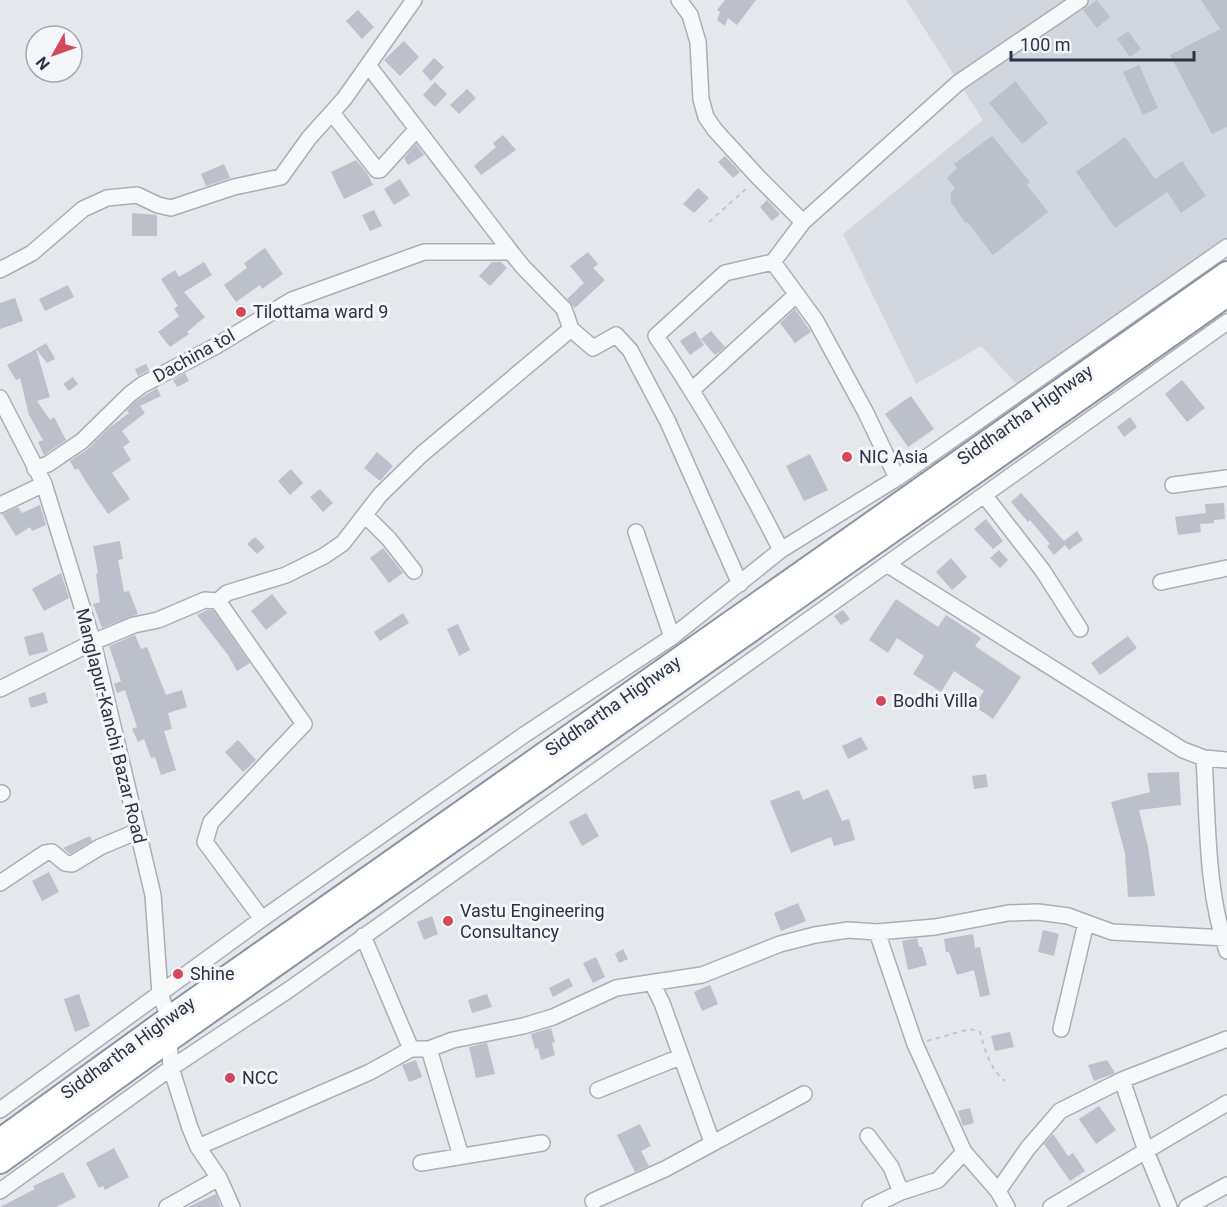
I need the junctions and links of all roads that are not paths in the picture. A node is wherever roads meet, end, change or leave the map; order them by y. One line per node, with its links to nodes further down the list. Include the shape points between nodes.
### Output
1 (414, 0): 4 (street)
2 (679, 0): 7 (street, via 690,15 698,42 701,99 706,117)
3 (1080, 0): 7 (street, via 958,83)
4 (368, 65): 5 (street); 6 (street)
5 (332, 113): 6 (street, via 376,170); 11 (street, via 281,177 234,186 171,208 138,195 107,198 83,209 32,253)
6 (416, 130): 9 (street)
7 (803, 222): 10 (street)
8 (1227, 247): 20 (street)
9 (511, 252): 16 (street, via 564,309); 19 (street, Dachina tol, via 424,252 292,300 142,385 82,441)
10 (773, 262): 13 (street); 17 (street, via 725,273 656,336)
11 (0, 270)
12 (1227, 273): 50 (highway, Siddhartha Highway)
13 (796, 295): 17 (street); 20 (street, via 816,321)
14 (1227, 295): 53 (highway, Siddhartha Highway)
15 (1227, 322): 24 (street)
16 (571, 329): 26 (street, via 422,453); 33 (street, via 593,348 616,335 630,350 668,422)
17 (693, 389): 28 (street)
18 (0, 398): 19 (street, Manglapur-Kanchi Bazar Road)
19 (35, 470): 22 (street, Manglapur-Kanchi Bazar Road)
20 (897, 478): 28 (street)
21 (1227, 478): 23 (street)
22 (44, 484): 25 (street); 37 (street, Manglapur-Kanchi Bazar Road)
23 (1173, 485)
24 (985, 496): 29 (street); 35 (street, via 1043,571)
25 (0, 505)
26 (365, 515): 31 (street); 34 (street, via 343,543 324,556 286,575 227,593)
27 (636, 532): 36 (street)
28 (781, 550): 33 (street)
29 (888, 565): 39 (street, via 1112,707 1183,750); 46 (street)
30 (1227, 568): 32 (street)
31 (414, 571)
32 (1161, 582)
33 (740, 584): 36 (street)
34 (218, 601): 37 (street, via 205,600); 43 (street, via 304,724 211,822 205,842)
35 (1080, 628)
36 (672, 637): 43 (street, via 524,735)
37 (93, 642): 38 (street); 41 (street, Manglapur-Kanchi Bazar Road)
38 (0, 689)
39 (1204, 758): 40 (street); 47 (street, via 1211,881)
40 (1227, 760)
41 (138, 831): 42 (street, via 72,864 52,852 45,853); 49 (street, Manglapur-Kanchi Bazar Road, via 153,895)
42 (0, 883)
43 (262, 919): 49 (street)
44 (1086, 923): 45 (street, via 1038,912); 47 (street, via 1112,932); 51 (street)
45 (877, 932): 48 (street, via 848,930 815,935 780,944 702,975); 69 (street, via 915,1044)
46 (363, 936): 54 (street); 57 (street)
47 (1225, 942)
48 (652, 983): 55 (street, via 616,988 553,1017); 56 (street)
49 (160, 994): 50 (street, Manglapur-Kanchi Bazar Road); 62 (street)
50 (169, 1018): 53 (street, Manglapur-Kanchi Bazar Road); 64 (highway, Siddhartha Highway)
51 (1061, 1029)
52 (1227, 1039): 58 (street)
53 (169, 1040): 57 (street, Manglapur-Kanchi Bazar Road); 71 (highway, Siddhartha Highway)
54 (411, 1049): 55 (street); 67 (street, via 370,1072)
55 (429, 1049): 70 (street)
56 (680, 1057): 59 (street); 65 (street)
57 (171, 1068): 67 (street, Manglapur-Kanchi Bazar Road); 75 (street)
58 (1122, 1080): 68 (street); 76 (street, via 1060,1111)
59 (598, 1090)
60 (804, 1094): 65 (street)
61 (1227, 1103): 68 (street)
62 (0, 1110)
63 (868, 1136): 77 (street, via 891,1167)
64 (0, 1140)
65 (712, 1142): 78 (street, via 665,1169)
66 (542, 1143): 70 (street)
67 (198, 1147): 73 (street, Manglapur-Kanchi Bazar Road)
68 (1146, 1151): 83 (street); 84 (street)
69 (964, 1152): 76 (street); 77 (street, via 938,1180)
70 (461, 1156): 72 (street)
71 (0, 1162)
72 (421, 1163)
73 (219, 1178): 79 (street); 80 (street, Manglapur-Kanchi Bazar Road)
74 (1227, 1185): 85 (street)
75 (0, 1191)
76 (998, 1191): 82 (street)
77 (901, 1192): 81 (street)
78 (594, 1200)
79 (167, 1207)
80 (232, 1207)
81 (870, 1207)
82 (1007, 1207)
83 (1051, 1207)
84 (1169, 1207)
85 (1187, 1207)

